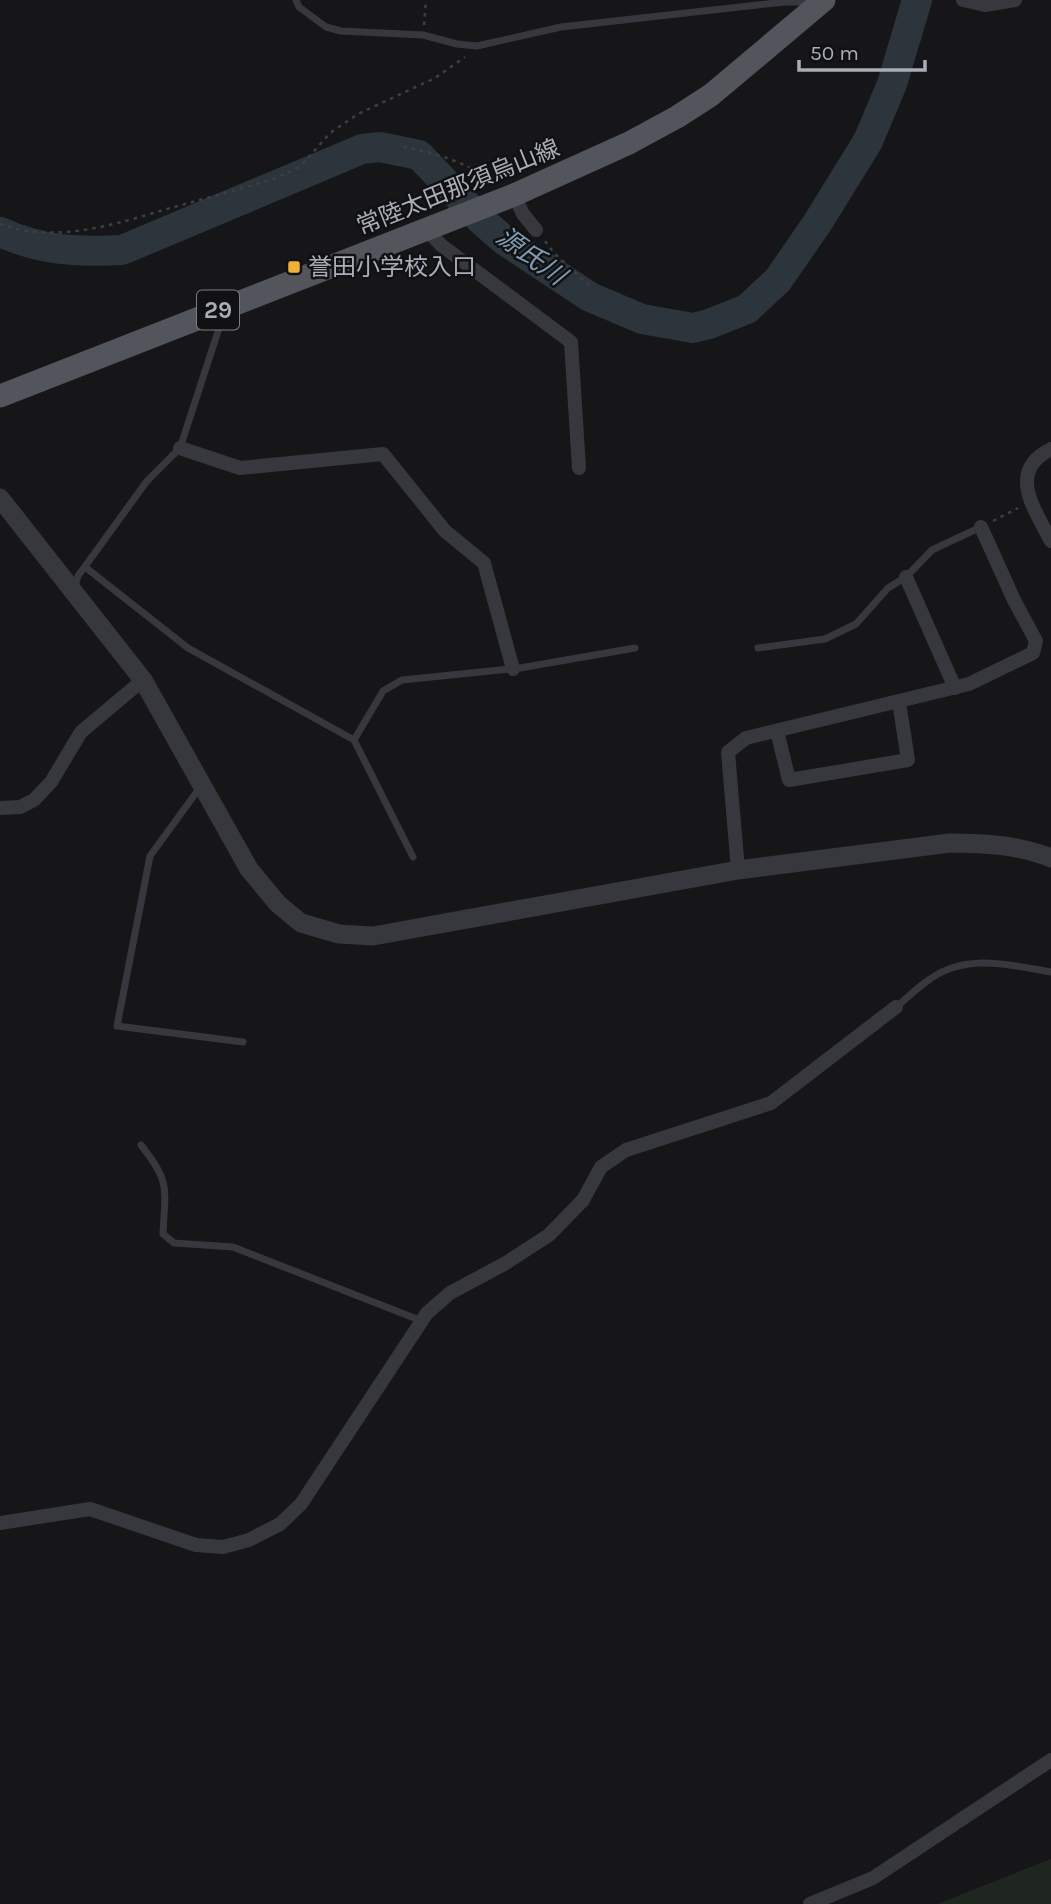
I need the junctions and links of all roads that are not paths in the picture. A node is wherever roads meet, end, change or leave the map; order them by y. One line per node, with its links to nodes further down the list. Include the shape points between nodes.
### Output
1 (296, 0): 4 (lane, via 326,27 341,31 423,35 477,46 611,20)
2 (963, 0): 3 (street, via 985,5)
3 (1015, 0)
4 (823, 1): 5 (main road, 常陸太田那須烏山線 / 29, via 711,95 677,117)
5 (505, 199): 6 (main road, 常陸太田那須烏山線 / 29); 7 (street)
6 (432, 227): 8 (main road, 常陸太田那須烏山線 / 29); 12 (street, via 441,245 571,342)
7 (536, 230)
8 (227, 307): 9 (main road, 常陸太田那須烏山線 / 29); 10 (lane)
9 (0, 396)
10 (180, 448): 16 (lane, via 147,481); 21 (street, via 240,468 383,454 445,531 484,564)
11 (1051, 449): 15 (street, via 1032,463 1027,495)
12 (579, 468)
13 (0, 498): 18 (street)
14 (981, 527): 17 (lane, via 932,550); 23 (street, via 1035,641 1033,653)
15 (1051, 541)
16 (85, 567): 18 (lane); 26 (lane, via 188,648)
17 (905, 577): 20 (lane, via 888,588 856,624 825,639); 23 (street)
18 (73, 590): 22 (street)
19 (635, 648): 21 (lane)
20 (758, 648)
21 (513, 669): 26 (lane, via 402,680 383,691)
22 (143, 680): 27 (street); 28 (street, via 81,732 51,782 34,800 20,807)
23 (955, 688): 24 (street)
24 (899, 702): 25 (street); 25 (street, via 908,760 789,780)
25 (777, 731): 31 (street, via 746,738 728,752)
26 (354, 740): 29 (lane)
27 (202, 785): 31 (street, via 249,869 278,904 301,923 339,934 373,936); 34 (lane, via 150,856 117,1026)
28 (0, 808)
29 (413, 857)
30 (1051, 858): 31 (street, via 1012,847 950,843)
31 (738, 870)
32 (1051, 972): 33 (lane, via 994,962 960,965 931,978)
33 (896, 1007): 36 (street, via 771,1103 626,1150 601,1167 583,1200 549,1235 450,1293)
34 (243, 1042)
35 (141, 1145): 36 (lane, via 160,1169 166,1186 163,1234 174,1243 233,1247)
36 (422, 1321): 37 (street, via 301,1504 280,1524 249,1540 223,1547 196,1545 90,1509)
37 (0, 1523)
38 (1051, 1760): 39 (street, via 873,1878)
39 (810, 1904)

